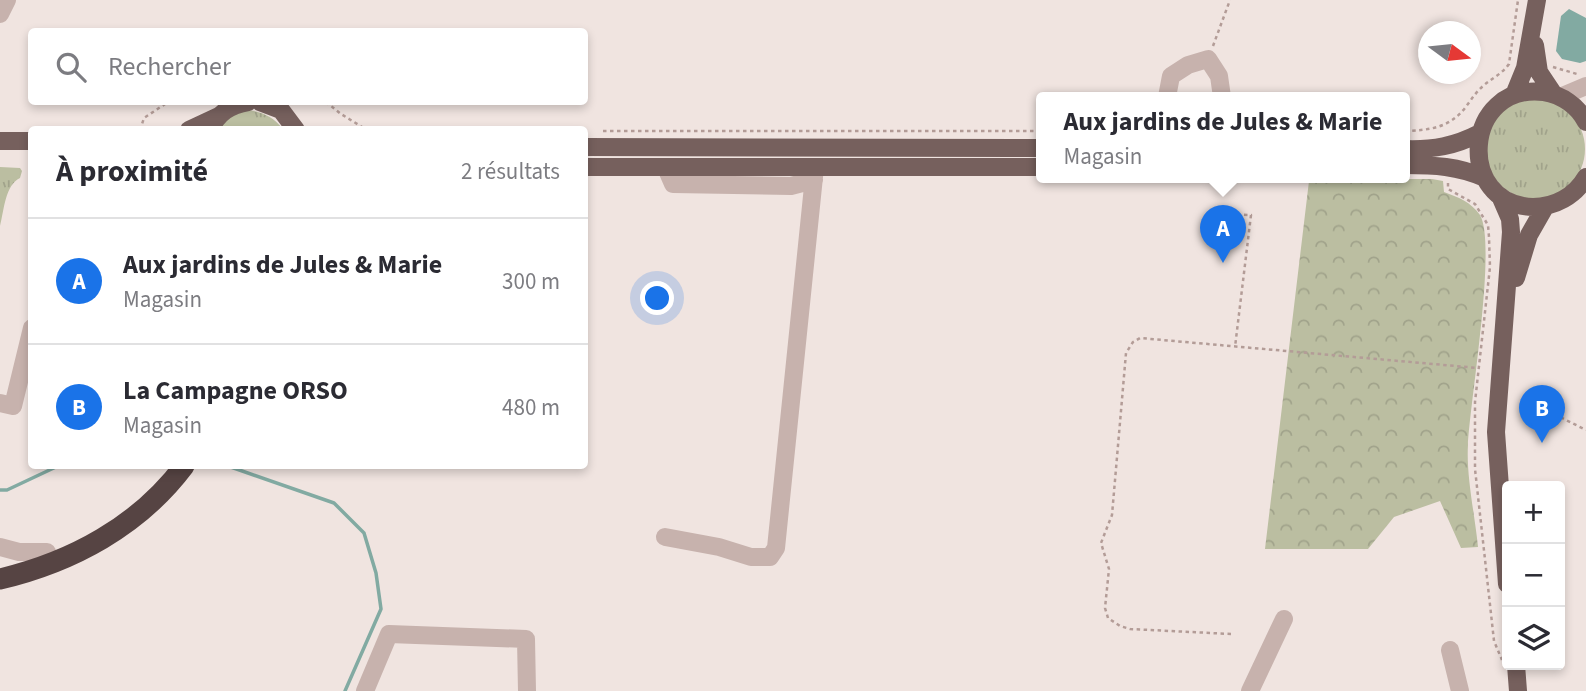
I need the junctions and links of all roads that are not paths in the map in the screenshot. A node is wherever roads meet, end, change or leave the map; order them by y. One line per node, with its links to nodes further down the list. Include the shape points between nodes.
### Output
1 (7, 0): 3 (street)
2 (1537, 0): 4 (main road)
3 (0, 14)
4 (1534, 21): 8 (main road, via 1525,68); 9 (main road, via 1539,72)
5 (1584, 81): 9 (street)
6 (1168, 92): 7 (street, via 1171,76 1208,59 1219,76)
7 (1221, 92)
8 (1514, 95): 9 (main road, via 1533,91); 15 (main road, via 1493,110)
9 (1556, 95): 13 (main road)
10 (238, 105): 12 (main road)
11 (268, 105): 14 (main road, via 281,110)
12 (214, 122)
13 (1586, 122)
14 (294, 126)
15 (1480, 133): 20 (main road, via 1438,149); 25 (main road, via 1478,156)
16 (0, 141): 17 (main road)
17 (28, 141)
18 (588, 147): 19 (main road)
19 (1036, 148)
20 (1410, 149)
21 (1410, 165): 25 (main road, via 1449,166)
22 (588, 167): 24 (main road)
23 (1036, 167): 24 (main road)
24 (815, 174): 34 (street, via 776,548 769,557 751,557)
25 (1485, 178): 27 (main road)
26 (1586, 179): 28 (main road, via 1570,195)
27 (1500, 196): 28 (main road, via 1514,204); 29 (main road, via 1511,232)
28 (1545, 206): 29 (main road, via 1529,236)
29 (1507, 312): 35 (main road, via 1496,432)
30 (28, 344): 31 (street, via 13,406)
31 (0, 403)
32 (164, 469): 37 (highway, via 118,513)
33 (181, 469): 39 (highway, via 137,514 96,542 55,562)
34 (665, 537)
35 (1504, 544)
36 (0, 547): 37 (street)
37 (47, 552): 38 (highway)
38 (0, 566)
39 (0, 579)
40 (1284, 619): 45 (street)
41 (1450, 650): 46 (street)
42 (1516, 670): 47 (main road)
43 (365, 691): 44 (street, via 389,634 526,639)
44 (527, 691)
45 (1250, 691)
46 (1460, 691)
47 (1518, 691)

